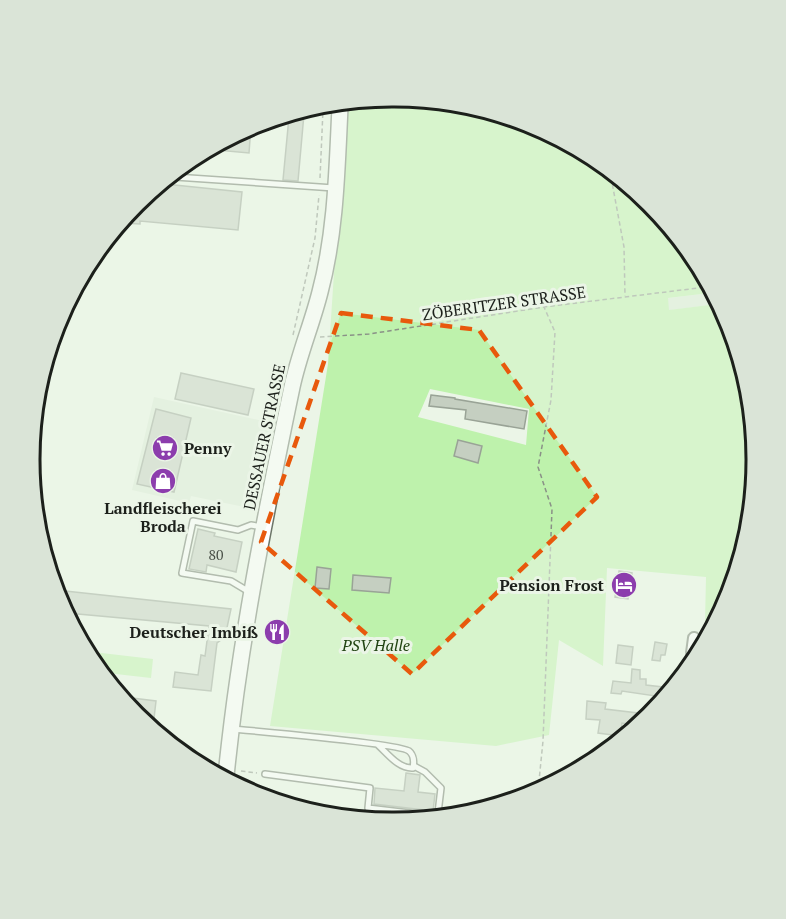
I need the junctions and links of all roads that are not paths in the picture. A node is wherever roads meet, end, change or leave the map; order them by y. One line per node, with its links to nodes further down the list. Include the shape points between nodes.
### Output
1 (340, 111): 3 (main road, DESSAUER STRASSE)
2 (181, 178): 3 (lane)
3 (335, 189): 4 (main road, DESSAUER STRASSE, via 320,292 296,369)
4 (264, 528): 5 (main road, DESSAUER STRASSE); 5 (lane, via 250,525 238,530 193,521 182,573 231,581)
5 (251, 594): 8 (main road, DESSAUER STRASSE)
6 (694, 638): 7 (street)
7 (693, 643)
8 (231, 729): 9 (lane); 11 (main road, DESSAUER STRASSE)
9 (378, 745): 10 (lane, via 399,764 411,769); 10 (lane, via 410,752)
10 (414, 766): 13 (lane, via 441,788)
11 (227, 771)
12 (265, 774): 14 (lane, via 370,788 368,808)
13 (438, 809)
14 (410, 811)

